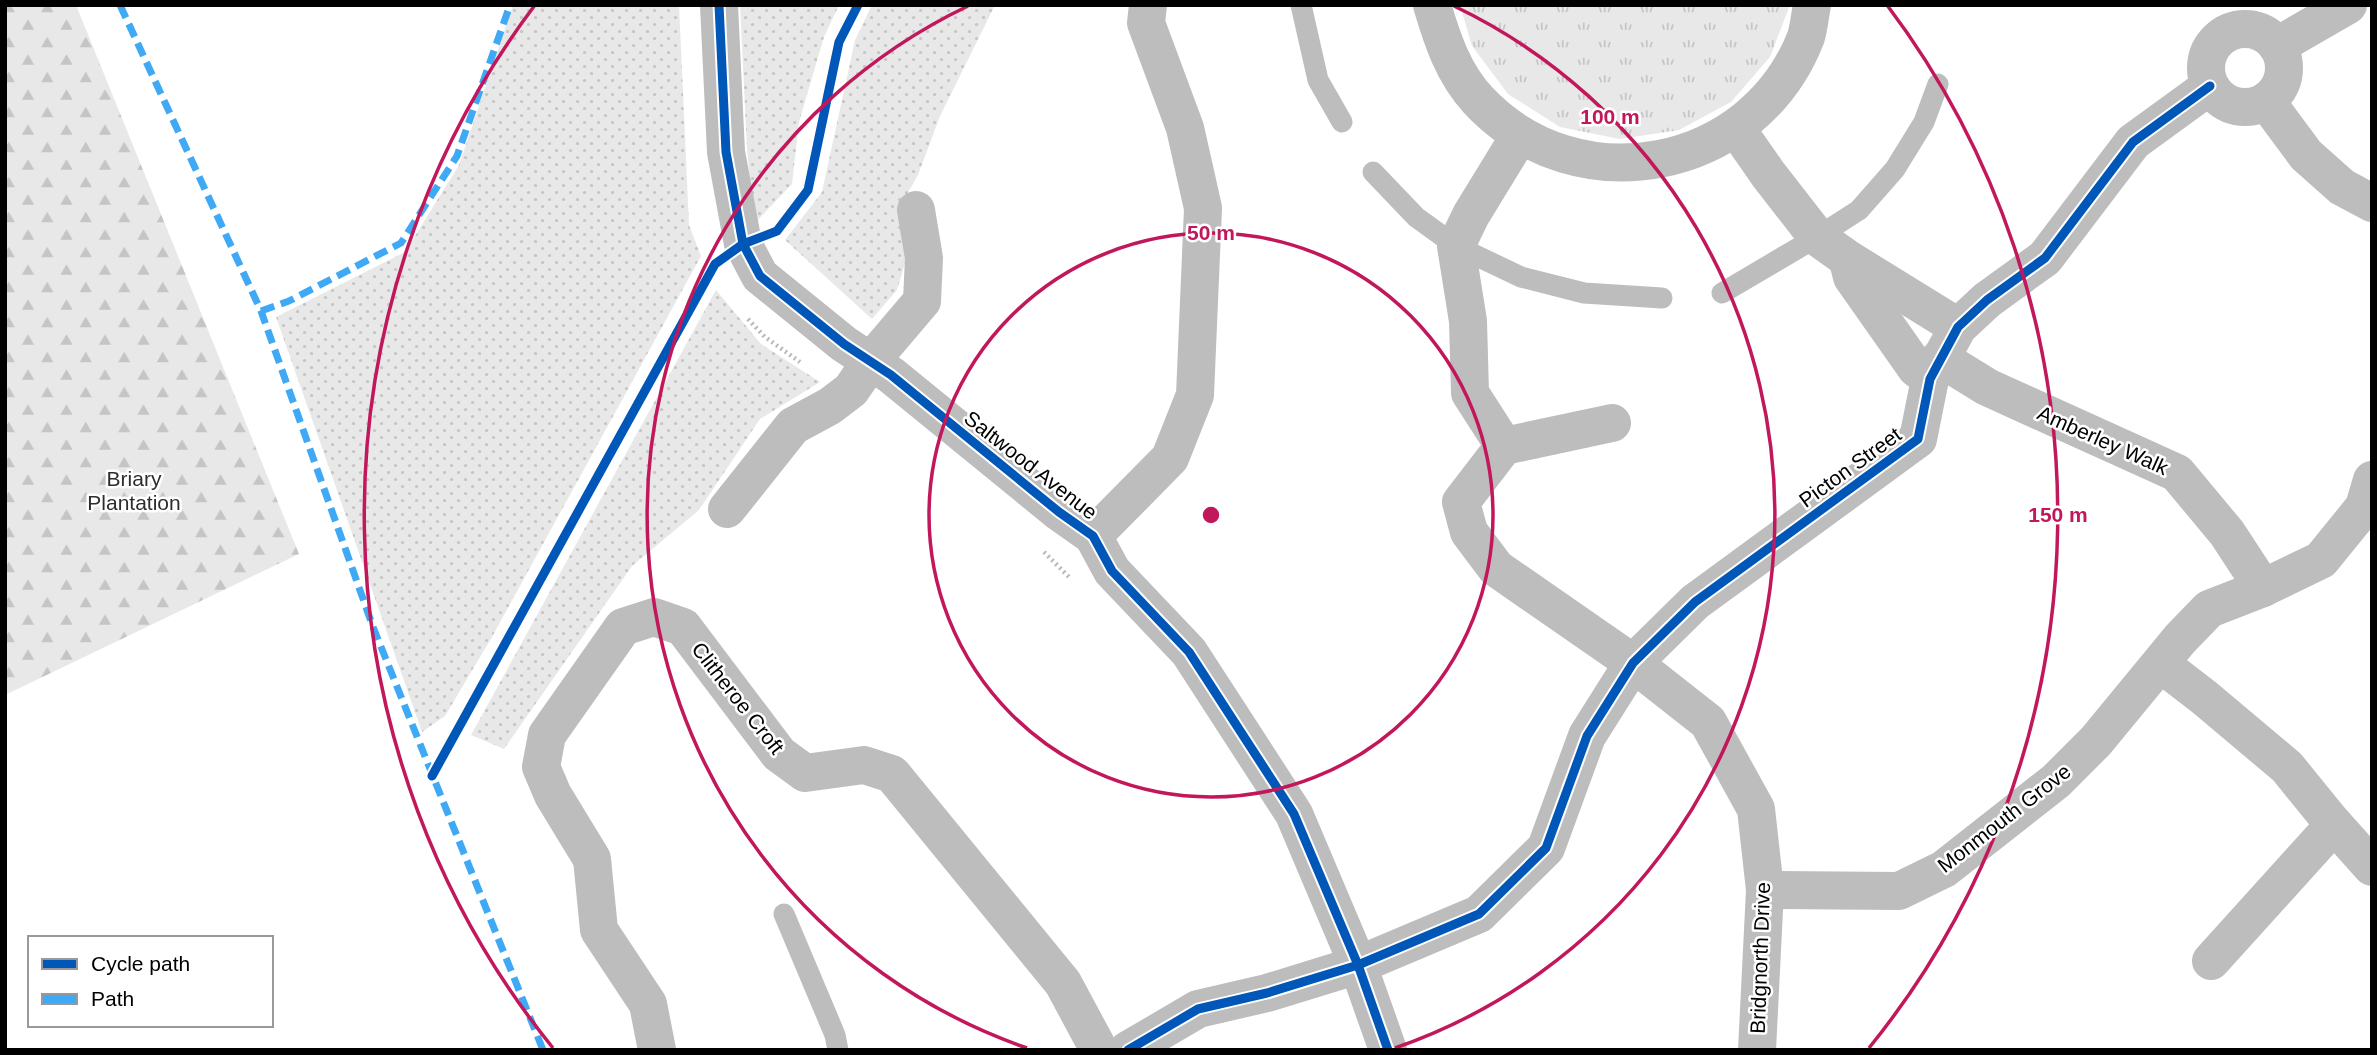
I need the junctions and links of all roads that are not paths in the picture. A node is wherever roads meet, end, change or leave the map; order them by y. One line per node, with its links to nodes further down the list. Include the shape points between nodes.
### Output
1 (719, 5): 24 (street, Saltwood Avenue, via 726,152 743,244 760,276)
2 (1148, 5): 29 (street, via 1146,23 1185,128 1203,208 1195,395 1170,458)
3 (1301, 5): 12 (lane, via 1318,80)
4 (1432, 5): 14 (street, via 1447,53 1478,99)
5 (1812, 5): 13 (street, via 1806,36 1778,87)
6 (2348, 5): 8 (street)
7 (2217, 20): 8 (street, via 2236,30 2259,32); 10 (street, via 2206,64)
8 (2277, 46): 11 (street, via 2284,70 2282,82)
9 (1938, 84): 18 (lane, via 1924,122 1895,169 1859,210)
10 (2210, 86): 11 (street, via 2218,97 2241,107); 23 (street, via 2133,142 2045,258 1987,300)
11 (2266, 101): 16 (street, via 2306,155 2342,187)
12 (1342, 122)
13 (1736, 128): 14 (street, via 1685,154 1629,164 1573,158); 18 (street)
14 (1520, 135): 19 (street)
15 (1373, 172): 19 (lane, via 1416,217)
16 (2372, 203)
17 (916, 211): 24 (street, via 924,258 922,302)
18 (1817, 237): 20 (street); 21 (lane)
19 (1456, 246): 22 (lane, via 1521,277 1584,293); 26 (street, via 1468,321 1470,393)
20 (1848, 259): 23 (street); 23 (street, via 1852,277 1916,368)
21 (1721, 293)
22 (1662, 298)
23 (1943, 354): 30 (street, Amberley Walk, via 1987,387 2177,473 2227,533); 31 (street, Picton Street, via 1918,439 1695,602)
24 (871, 361): 28 (street, via 851,390 793,426); 29 (street, Saltwood Avenue)
25 (1612, 423): 26 (street)
26 (1504, 446): 31 (street, Bridgnorth Drive, via 1461,502 1469,532 1496,568)
27 (2372, 480): 30 (street, Monmouth Grove, via 2364,507 2321,560)
28 (727, 509)
29 (1093, 536): 38 (street, Saltwood Avenue, via 1112,571 1189,652 1294,814)
30 (2263, 589): 32 (street, Monmouth Grove, via 2210,609)
31 (1633, 663): 35 (street, Bridgnorth Drive, via 1708,722 1756,809); 38 (street, Picton Street, via 1587,736 1546,848 1479,914)
32 (2161, 664): 33 (street, via 2287,767); 35 (street, Monmouth Grove, via 2056,781 1944,869 1899,891)
33 (2334, 825): 34 (street); 37 (street)
34 (2372, 867)
35 (1765, 890): 44 (street, Bridgnorth Drive)
36 (784, 914): 40 (lane)
37 (2211, 961)
38 (1358, 965): 42 (street, Picton Street, via 1198,1009); 43 (street, Saltwood Avenue)
39 (657, 1050): 41 (street, Clitheroe Croft, via 648,1004 599,930 592,859 552,795 541,767 547,735 623,627 654,617 683,627 779,754 805,773 864,765 892,774 1063,983)
40 (838, 1050)
41 (1099, 1050)
42 (1128, 1050)
43 (1388, 1050)
44 (1757, 1050)

